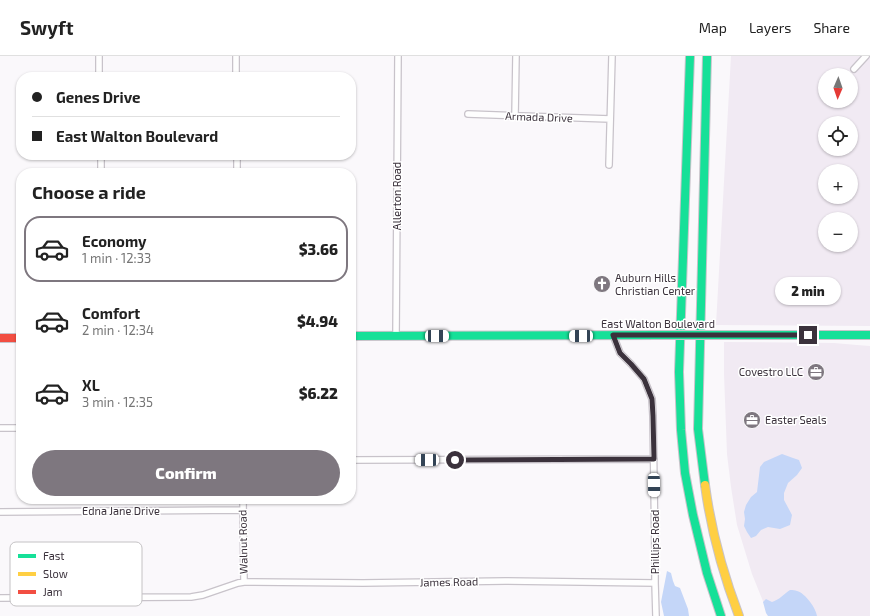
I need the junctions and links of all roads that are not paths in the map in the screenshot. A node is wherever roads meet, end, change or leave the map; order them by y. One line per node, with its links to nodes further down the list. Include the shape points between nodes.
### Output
1 (99, 56): 10 (street)
2 (236, 56): 11 (street)
3 (398, 56): 19 (street, Allerton Road)
4 (516, 56): 13 (street)
5 (612, 56): 14 (street)
6 (690, 56): 33 (main road, via 679,372 680,415 684,466 694,520 712,593)
7 (707, 56): 34 (main road, via 698,430 708,505 726,578)
8 (866, 56): 9 (street)
9 (855, 68)
10 (99, 72)
11 (236, 72)
12 (468, 114): 13 (street, Armada Drive)
13 (515, 116): 14 (street, Armada Drive)
14 (610, 119): 15 (street)
15 (609, 165)
16 (613, 335): 17 (main road, East Walton Boulevard, bridge); 19 (main road, East Walton Boulevard); 24 (street, Phillips Road, via 620,353 644,379 652,399)
17 (870, 335)
18 (356, 336): 19 (main road, East Walton Boulevard)
19 (396, 336)
20 (0, 338): 21 (main road)
21 (16, 338)
22 (0, 428): 23 (street)
23 (16, 428)
24 (654, 459): 25 (street); 30 (street, Phillips Road)
25 (356, 460)
26 (243, 504): 27 (street, Walnut Road)
27 (243, 510): 28 (street, Edna Jane Drive); 29 (street, Walnut Road)
28 (0, 512)
29 (244, 582): 30 (street, James Road); 31 (street, Walnut Road, via 203,595)
30 (655, 583): 32 (street, Phillips Road)
31 (142, 598)
32 (656, 616)
33 (721, 616)
34 (739, 616)

